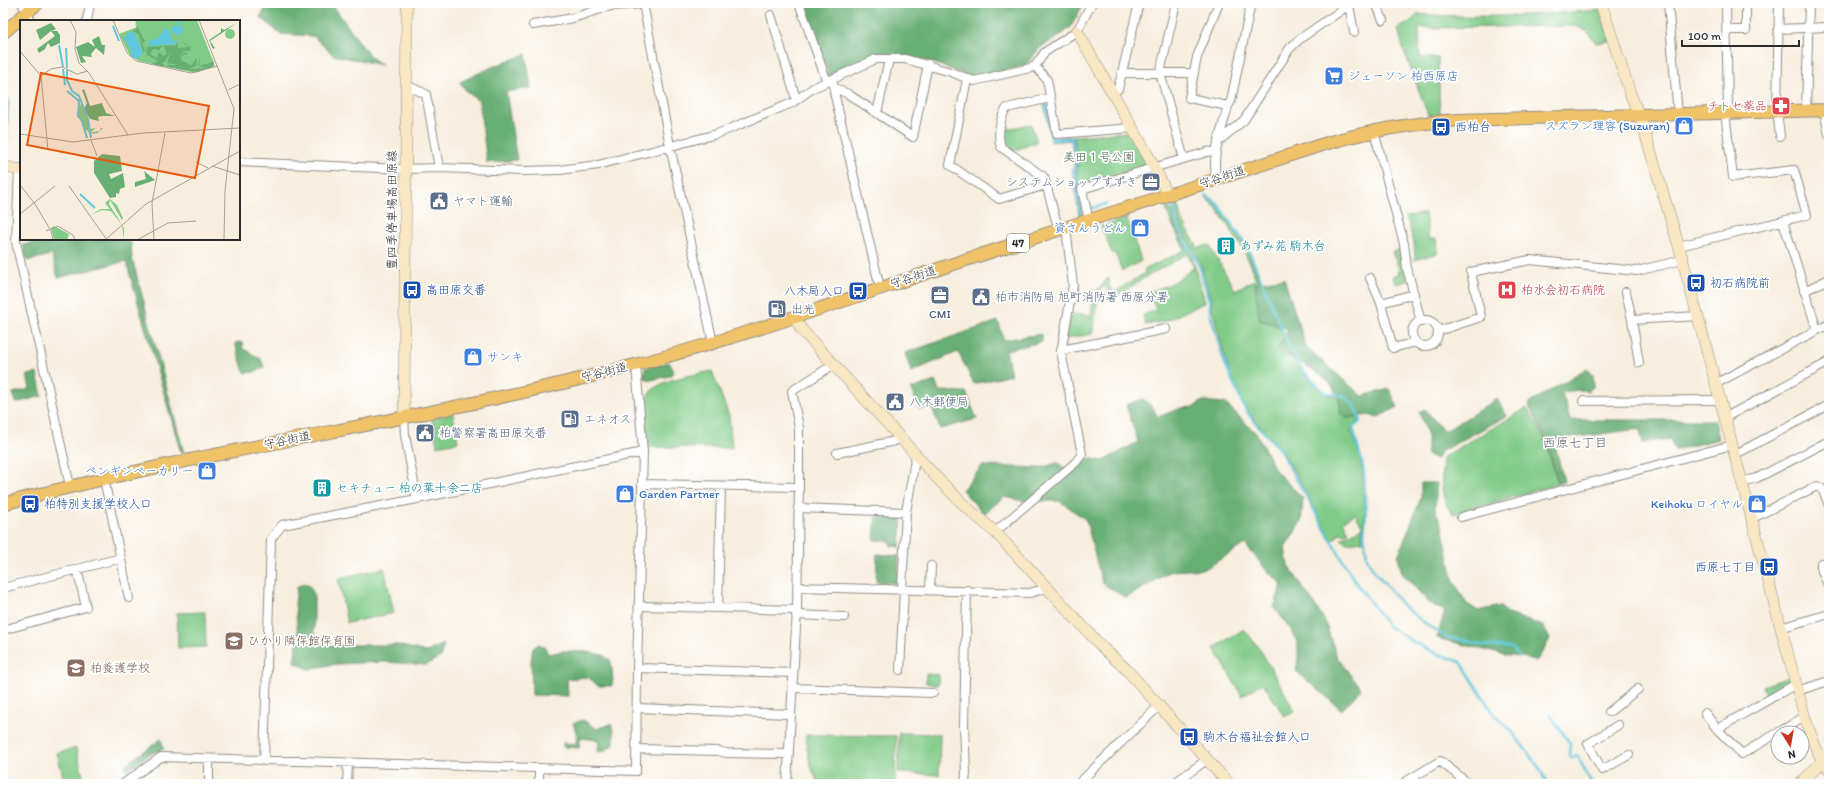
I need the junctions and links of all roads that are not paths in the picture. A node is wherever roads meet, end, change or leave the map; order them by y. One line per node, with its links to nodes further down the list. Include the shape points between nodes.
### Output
1 (38, 3): 19 (main road)
2 (90, 3): 21 (street)
3 (407, 3): 39 (street, 豊四季停車場高田原線)
4 (799, 3): 38 (street)
5 (1092, 3): 28 (street)
6 (1139, 3): 34 (street)
7 (1176, 3): 35 (street)
8 (1219, 3): 36 (street, via 1197,57)
9 (1251, 3): 43 (street)
10 (1376, 3): 22 (street)
11 (1601, 3): 50 (street)
12 (1668, 3): 49 (street)
13 (1726, 3): 27 (street)
14 (1746, 3): 27 (street, via 1746,30)
15 (1779, 3): 26 (street)
16 (1809, 3): 25 (street)
17 (643, 4): 23 (street, via 610,6 573,18); 56 (street)
18 (1351, 4): 29 (street); 55 (street, via 1290,48 1244,120)
19 (27, 12): 30 (main road)
20 (771, 15): 42 (street)
21 (87, 20)
22 (1383, 20)
23 (533, 25)
24 (1829, 27): 25 (street)
25 (1808, 28): 26 (street); 46 (street)
26 (1778, 29): 45 (street)
27 (1726, 30): 48 (street)
28 (1076, 31): 33 (street, via 1046,52); 40 (street)
29 (1354, 32)
30 (3, 33)
31 (889, 59): 32 (street, via 905,58); 38 (street, via 876,59); 47 (street)
32 (928, 64): 37 (street); 47 (street, via 913,137)
33 (1035, 66): 37 (street, via 974,81); 41 (street, via 1046,80)
34 (1122, 73): 35 (street); 40 (street, via 1118,89)
35 (1160, 73): 36 (street); 58 (street)
36 (1194, 73): 43 (street, via 1189,98)
37 (967, 79): 66 (street, via 950,166 999,199)
38 (831, 83): 42 (street, via 813,88); 47 (street); 75 (street)
39 (406, 85): 62 (street, via 426,94); 64 (street, 豊四季停車場高田原線)
40 (1112, 93): 51 (street)
41 (1050, 98): 51 (street, via 1057,134); 66 (street, via 1007,108 1003,112 998,141 1001,146 1044,177)
42 (796, 99): 56 (street, via 792,103 716,134)
43 (1228, 106): 55 (street)
44 (1827, 110): 46 (main road, 守谷街道 / 47); 53 (street)
45 (1777, 111): 46 (main road, 守谷街道 / 47); 48 (main road, 守谷街道 / 47); 54 (street)
46 (1806, 111)
47 (877, 113)
48 (1727, 113): 49 (main road, 守谷街道 / 47); 69 (street, via 1733,177 1794,170 1807,215)
49 (1678, 114): 50 (main road, 守谷街道 / 47)
50 (1639, 115): 52 (main road, 守谷街道 / 47, via 1458,120 1411,124); 71 (street)
51 (1132, 128): 61 (street)
52 (1374, 131): 65 (main road, 守谷街道 / 47, via 1324,144); 78 (street, via 1404,244)
53 (1829, 135)
54 (1780, 136)
55 (1219, 141): 57 (street)
56 (670, 146): 62 (street, via 598,165 559,170); 89 (street)
57 (1216, 151): 58 (street); 65 (street)
58 (1184, 159): 61 (street)
59 (240, 162): 64 (street)
60 (3, 166): 63 (street)
61 (1154, 167): 67 (street); 68 (street, via 1082,189)
62 (439, 168): 64 (street)
63 (20, 169): 110 (street, via 16,242)
64 (406, 169): 99 (street, 豊四季停車場高田原線)
65 (1217, 179): 67 (main road, 守谷街道 / 47)
66 (1046, 185): 70 (street)
67 (1168, 195): 68 (main road, 守谷街道 / 47)
68 (1089, 221): 70 (main road, 守谷街道 / 47)
69 (1784, 221): 71 (street); 76 (street)
70 (1062, 229): 75 (main road, 守谷街道 / 47); 90 (street, via 1073,285)
71 (1679, 246): 72 (street)
72 (1682, 260): 80 (street); 87 (street, via 1637,270 1530,260 1471,272 1481,317)
73 (1370, 278): 79 (street)
74 (1829, 278): 76 (street)
75 (880, 288): 81 (main road, 守谷街道 / 47)
76 (1804, 291): 86 (street)
77 (1626, 292): 82 (street)
78 (1414, 294): 79 (street); 83 (street)
79 (1381, 303): 88 (street, via 1393,348)
80 (1698, 316): 82 (street); 95 (street)
81 (795, 317): 89 (main road, 守谷街道 / 47); 93 (street, via 801,330)
82 (1632, 320): 92 (street)
83 (1421, 322): 87 (street, via 1430,321); 88 (street, via 1415,326 1412,334)
84 (1829, 324): 86 (street)
85 (1166, 329): 90 (street)
86 (1817, 330): 95 (street)
87 (1438, 331): 88 (street, via 1437,339 1431,345 1423,346)
88 (1416, 342)
89 (713, 343): 94 (main road, 守谷街道 / 47)
90 (1061, 350): 120 (street, via 1082,454)
91 (1829, 362): 100 (street)
92 (1639, 363)
93 (833, 364): 101 (street); 112 (street, via 792,391 800,428)
94 (636, 365): 99 (main road, 守谷街道 / 47); 104 (street)
95 (1715, 384): 96 (street)
96 (1719, 400): 97 (street); 100 (street)
97 (1583, 401)
98 (1829, 405): 103 (street)
99 (404, 417): 107 (main road, 守谷街道 / 47); 113 (street)
100 (1724, 418): 103 (street)
101 (901, 437): 105 (street, via 895,441); 106 (street)
102 (1829, 441): 108 (street, via 1757,478)
103 (1733, 450): 108 (street); 118 (street)
104 (643, 452): 109 (street); 113 (street)
105 (837, 453)
106 (916, 454): 117 (street); 120 (street, via 965,506)
107 (104, 479): 110 (main road, 守谷街道 / 47); 121 (street)
108 (1741, 482): 119 (street)
109 (642, 484): 111 (street); 133 (street)
110 (70, 486): 114 (main road, 守谷街道 / 47)
111 (721, 486): 112 (street); 134 (street)
112 (799, 487): 116 (street)
113 (417, 499): 161 (street, via 282,525 271,539)
114 (3, 504)
115 (1829, 505): 119 (street, via 1822,490 1817,486)
116 (798, 508): 117 (street); 126 (street)
117 (906, 512): 129 (street)
118 (1461, 517)
119 (1751, 519): 138 (street)
120 (995, 532): 125 (street)
121 (121, 558): 124 (street); 132 (street)
122 (1821, 563): 127 (street)
123 (931, 566): 130 (street)
124 (77, 569): 128 (street); 139 (street, via 86,607)
125 (1044, 586): 131 (street, via 1040,590 1030,592); 148 (street)
126 (797, 587): 129 (street); 135 (street)
127 (1829, 587)
128 (3, 588)
129 (903, 589): 130 (street); 141 (street)
130 (930, 589): 131 (street)
131 (967, 590): 170 (street)
132 (129, 598)
133 (638, 606): 134 (street); 140 (street)
134 (718, 608): 135 (street)
135 (796, 613): 137 (street); 142 (street)
136 (1829, 614): 138 (street)
137 (844, 617)
138 (1780, 628): 144 (street)
139 (3, 630)
140 (637, 668): 142 (street); 149 (street)
141 (900, 670)
142 (793, 673): 145 (street)
143 (1829, 681): 144 (street)
144 (1796, 687): 153 (street); 155 (street)
145 (793, 688): 147 (street); 152 (street)
146 (1638, 689): 150 (street)
147 (933, 694)
148 (1160, 706): 160 (street); 171 (street)
149 (637, 708): 152 (street); 156 (street)
150 (1609, 712)
151 (1705, 713): 155 (street)
152 (791, 714): 157 (street)
153 (1805, 718): 155 (street, via 1742,754); 162 (street, via 1812,739)
154 (1618, 725): 158 (street, via 1588,744 1602,770)
155 (1717, 729)
156 (637, 749): 157 (street); 164 (street, via 636,770)
157 (789, 754): 169 (street)
158 (1629, 755)
159 (209, 759): 161 (street); 165 (street, via 161,757); 166 (street)
160 (1208, 759): 172 (street); 173 (street)
161 (264, 761): 163 (street)
162 (1827, 762): 176 (street)
163 (348, 763): 164 (street); 167 (street)
164 (539, 768): 168 (street)
165 (124, 784)
166 (208, 784)
167 (347, 784)
168 (539, 784)
169 (787, 784)
170 (965, 784)
171 (1078, 784)
172 (1173, 784)
173 (1229, 784)
174 (1402, 784): 175 (street, via 1440,761)
175 (1469, 784)
176 (1800, 784)

